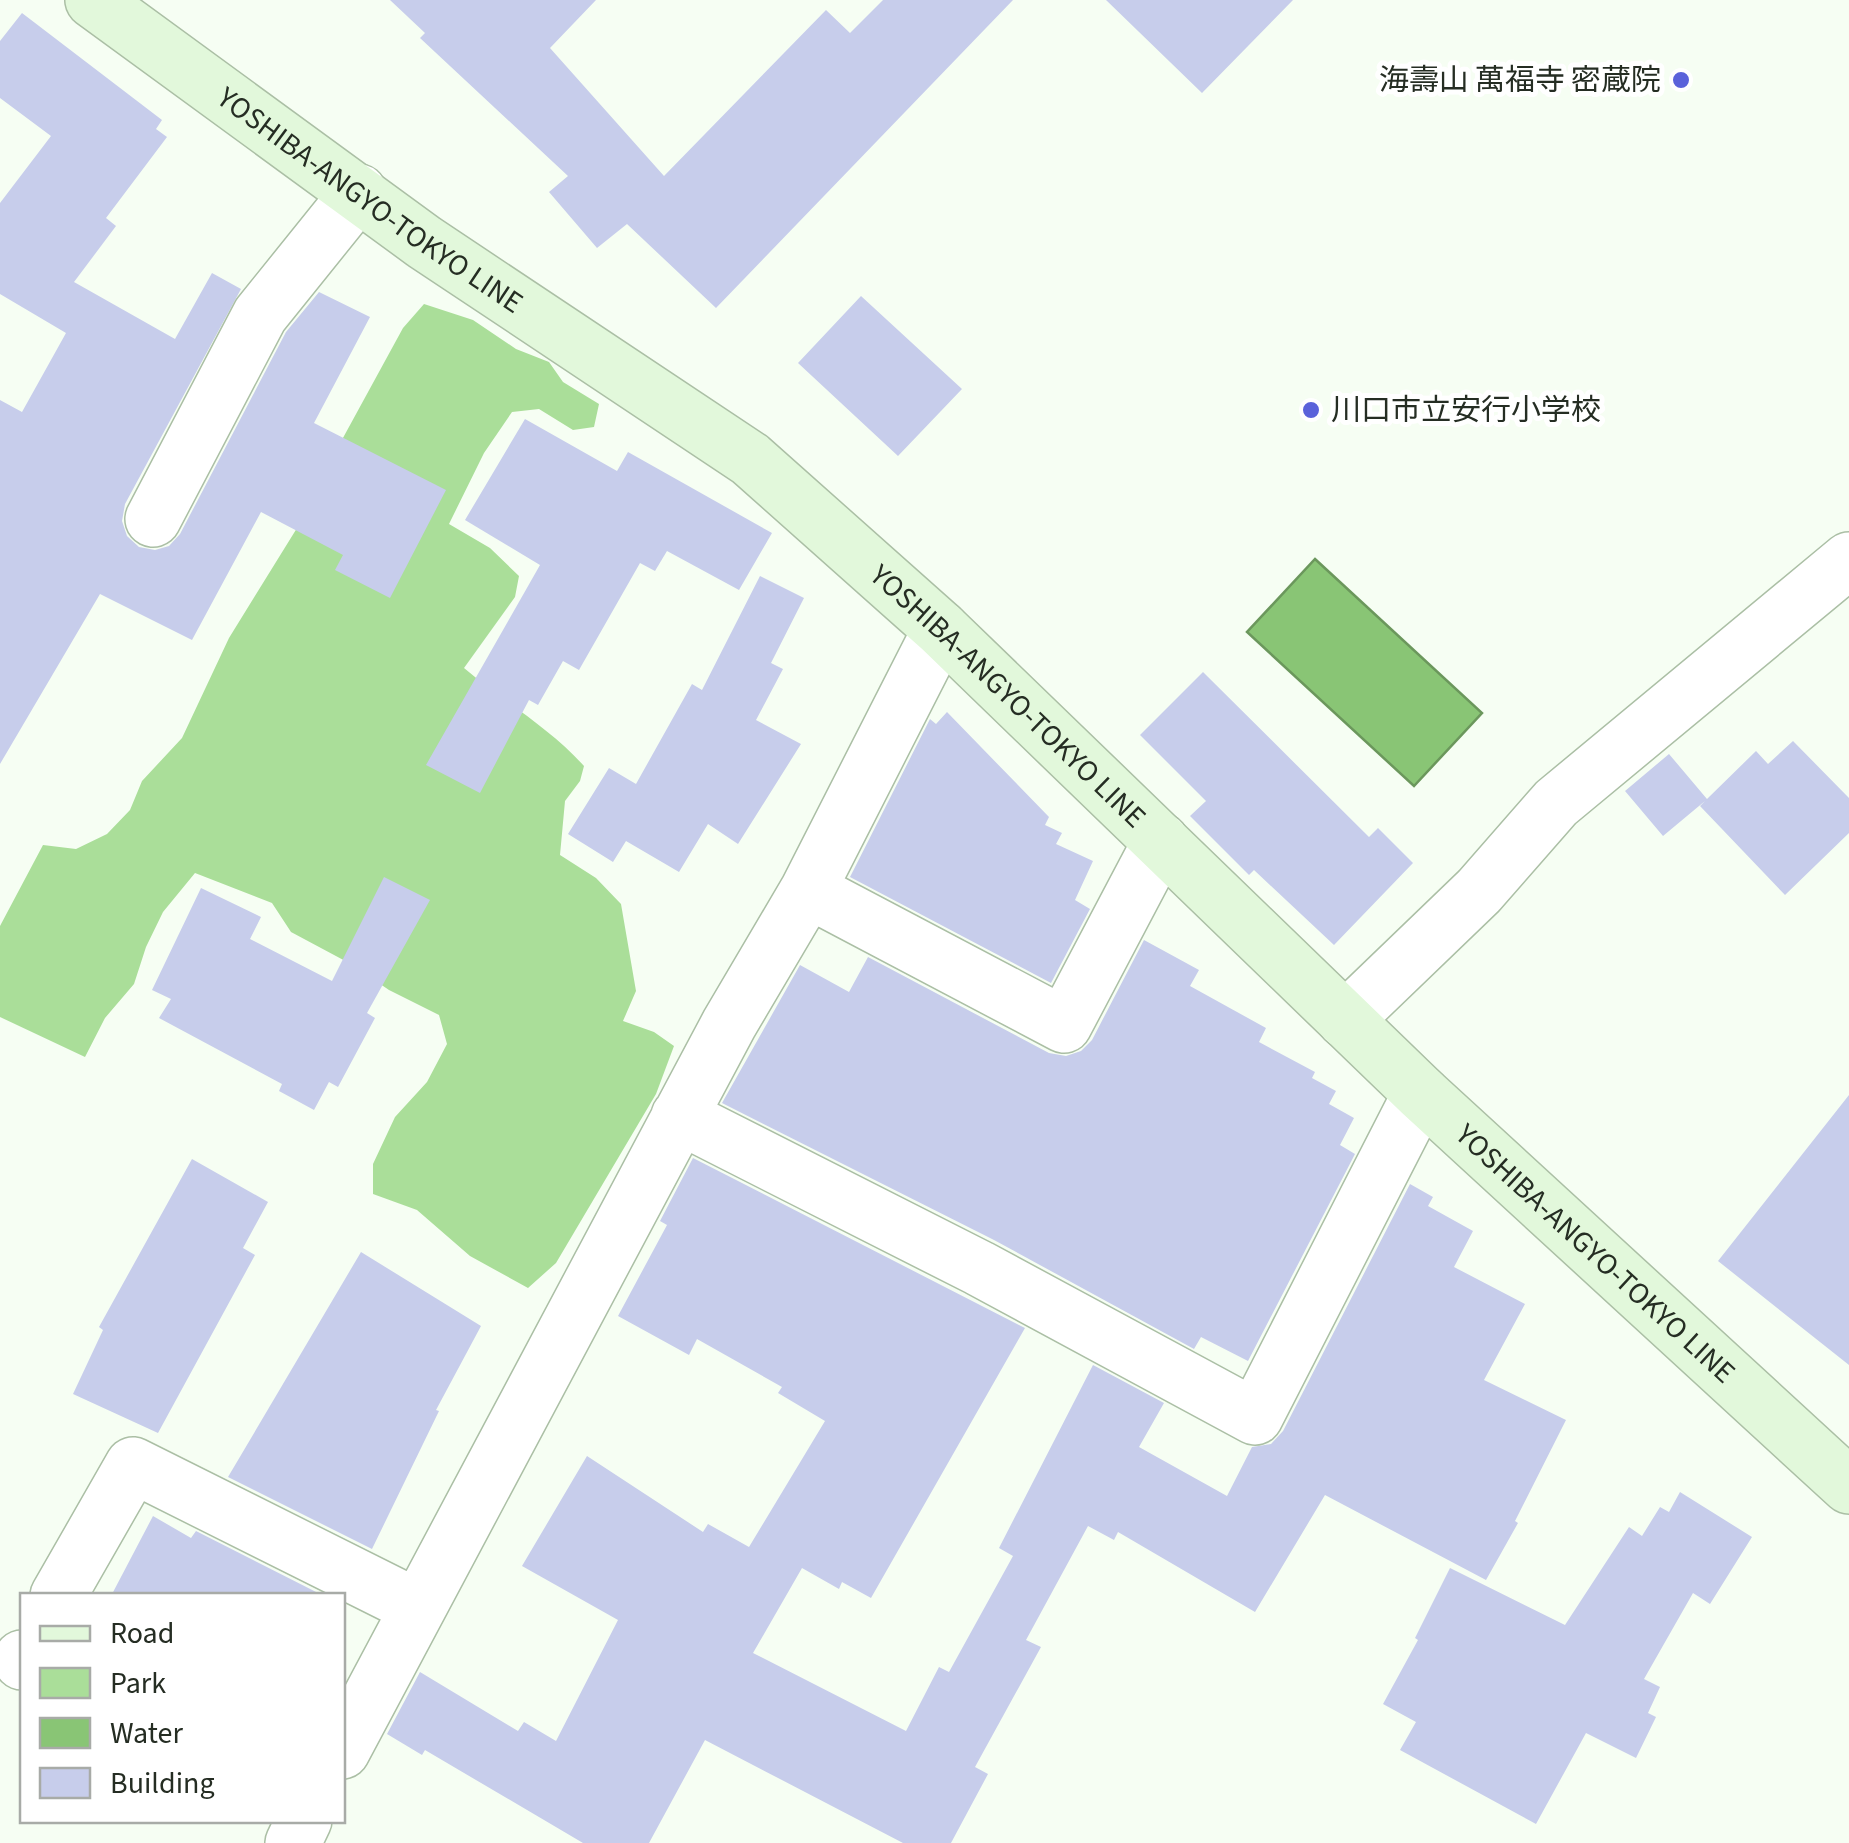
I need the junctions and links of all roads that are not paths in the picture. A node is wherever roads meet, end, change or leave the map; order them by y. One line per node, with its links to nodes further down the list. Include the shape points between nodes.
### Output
1 (93, 0): 2 (main road, YOSHIBA-ANGYO-TOKYO LINE)
2 (359, 192): 3 (street, via 260,315); 5 (main road, YOSHIBA-ANGYO-TOKYO LINE, via 750,459)
3 (153, 519)
4 (1849, 560): 8 (street, via 1556,803 1479,891)
5 (941, 629): 6 (main road, YOSHIBA-ANGYO-TOKYO LINE); 7 (street)
6 (1161, 841): 7 (street, via 1064,1026); 8 (main road, YOSHIBA-ANGYO-TOKYO LINE)
7 (808, 890): 10 (street)
8 (1345, 1020): 9 (main road, YOSHIBA-ANGYO-TOKYO LINE)
9 (1421, 1094): 10 (street, via 1255,1417); 11 (main road, YOSHIBA-ANGYO-TOKYO LINE)
10 (679, 1116): 13 (street)
11 (1849, 1486)
12 (60, 1593): 13 (street, via 133,1464)
13 (417, 1607): 14 (street)
14 (345, 1745)

